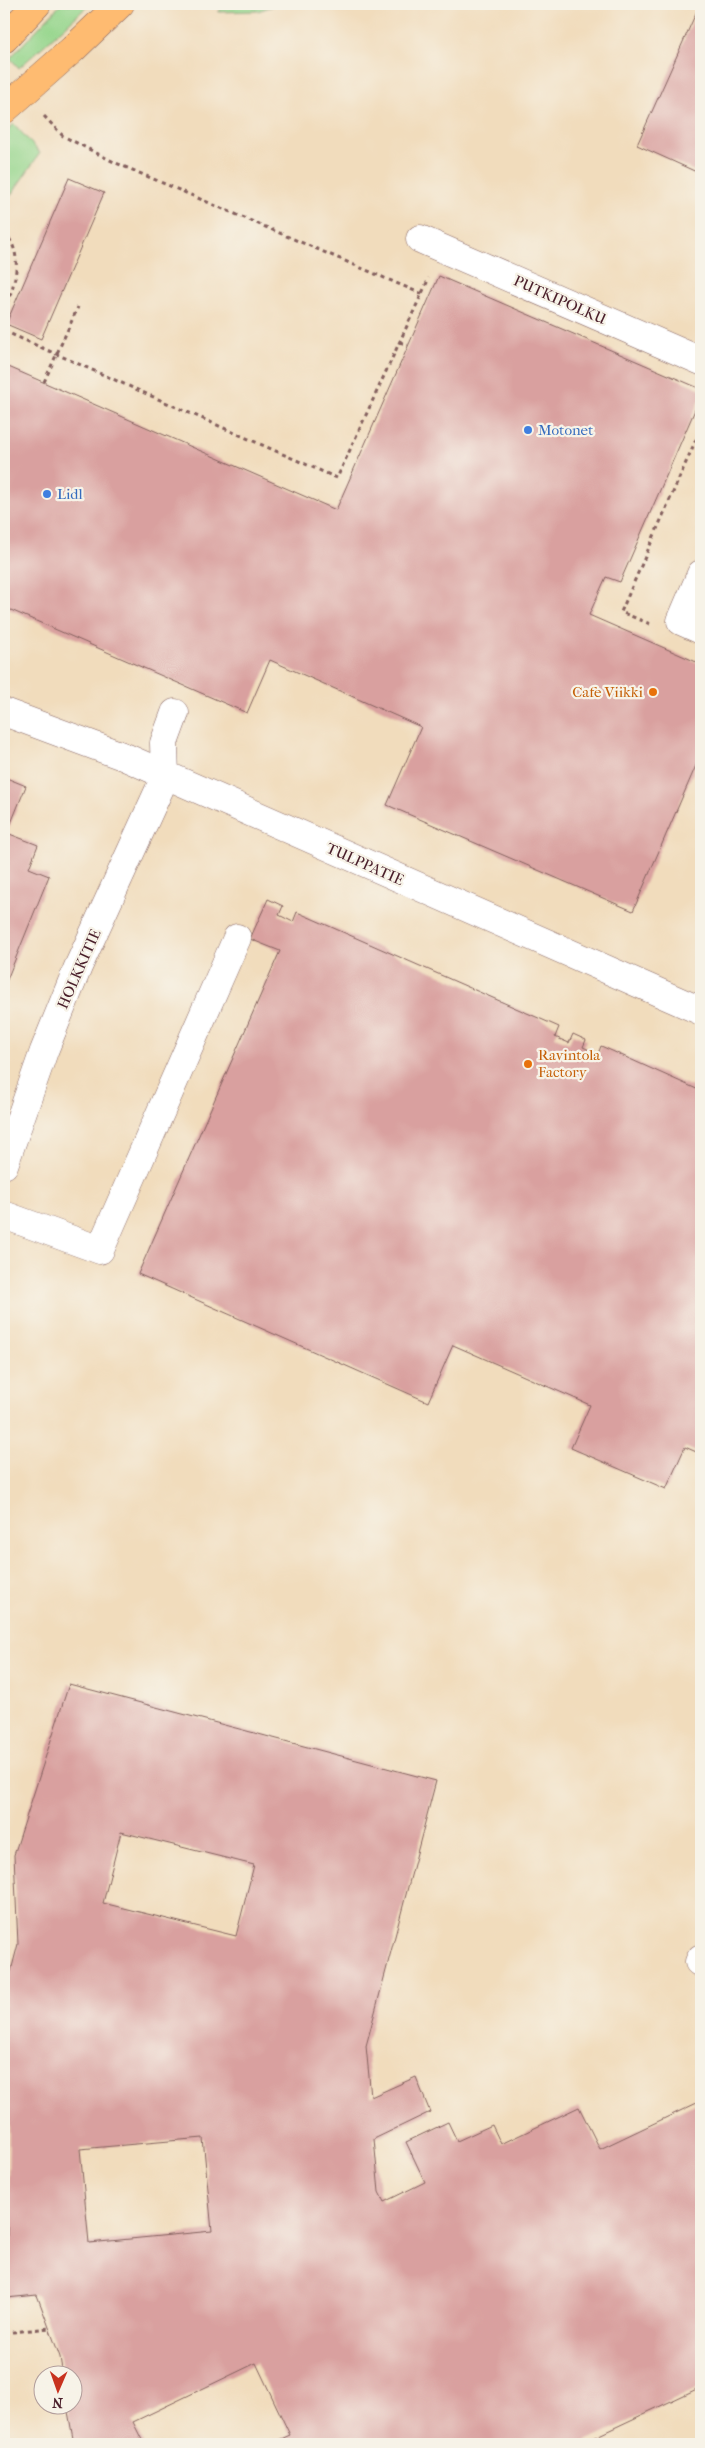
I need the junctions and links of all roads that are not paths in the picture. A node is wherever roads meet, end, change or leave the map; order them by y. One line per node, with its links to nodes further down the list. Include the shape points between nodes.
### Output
1 (37, 4): 3 (main road)
2 (120, 4): 4 (main road)
3 (4, 39)
4 (4, 110)
5 (420, 238): 6 (street, PUTKIPOLKU)
6 (701, 361)
7 (701, 574): 8 (street, via 681,621)
8 (701, 630)
9 (4, 706): 11 (street, TULPPATIE)
10 (175, 713): 12 (street, via 164,743)
11 (16, 716): 12 (street, TULPPATIE, via 125,757)
12 (166, 777): 14 (street, TULPPATIE); 15 (street, HOLKKITIE, via 78,967)
13 (237, 938): 16 (street, via 100,1250)
14 (701, 1011)
15 (4, 1165)
16 (4, 1215)

